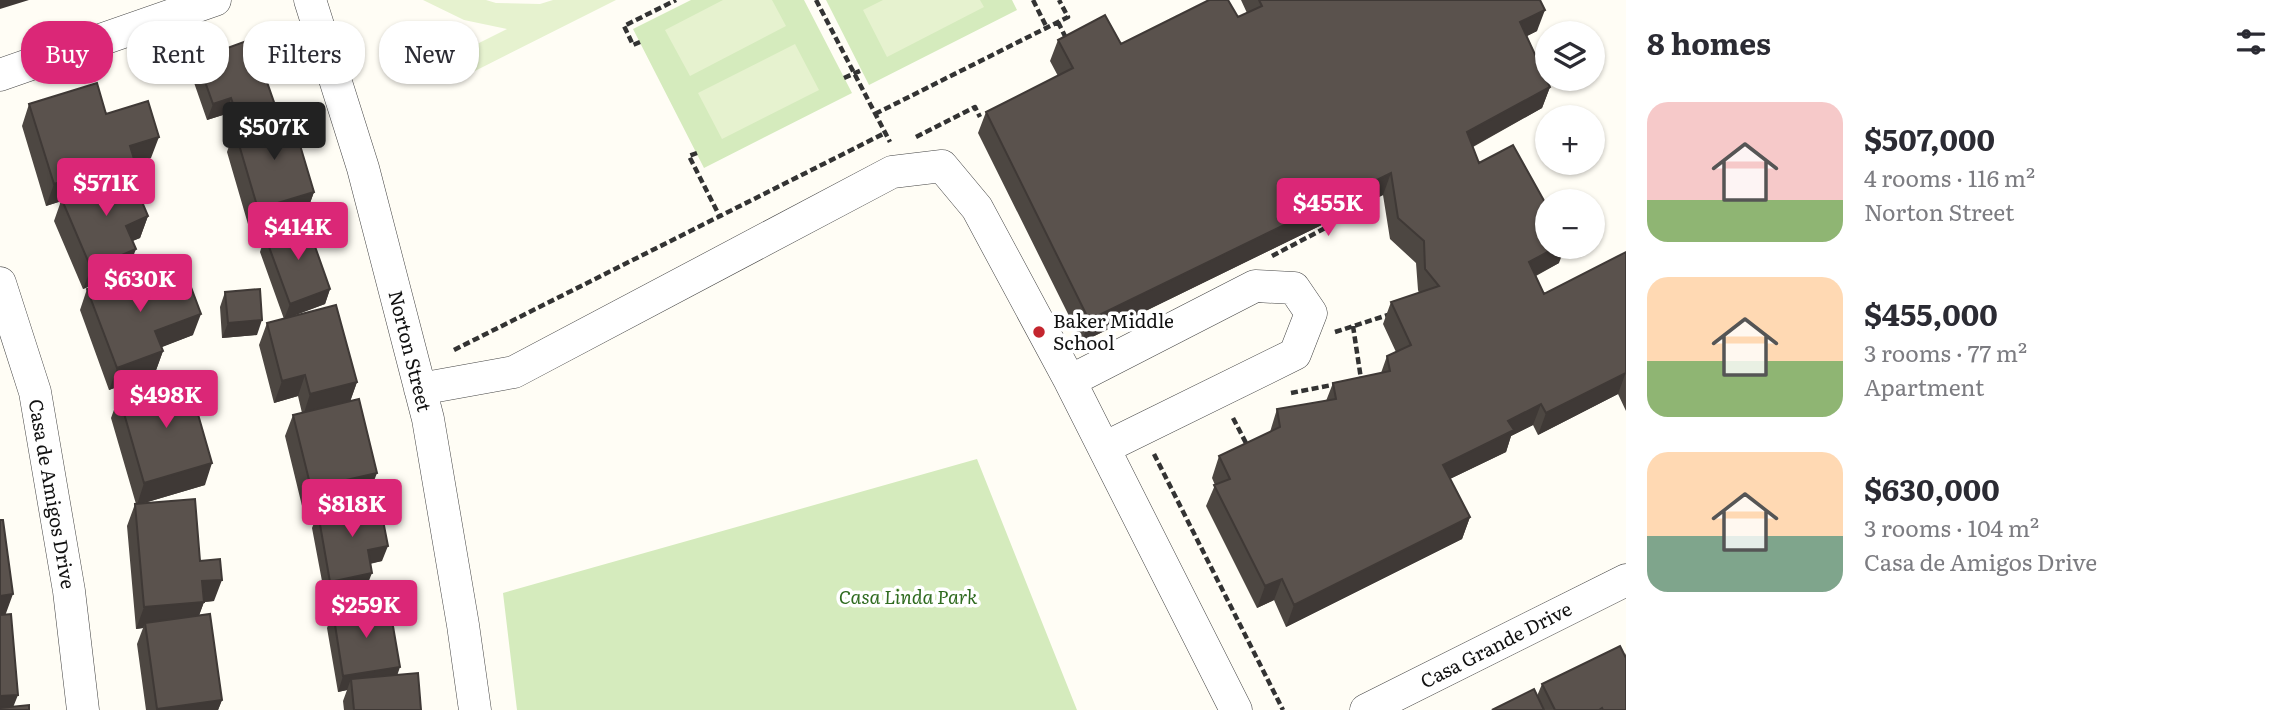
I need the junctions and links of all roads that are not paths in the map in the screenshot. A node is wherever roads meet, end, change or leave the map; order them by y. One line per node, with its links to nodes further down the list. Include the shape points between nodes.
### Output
1 (215, 0): 3 (street)
2 (310, 0): 6 (street, Norton Street, via 363,167)
3 (0, 75)
4 (0, 283): 9 (street, Casa de Amigos Drive, via 34,392 69,591)
5 (1070, 381): 6 (street, via 977,208 942,166 892,172 514,372); 7 (street); 7 (street, via 1255,286 1294,288 1311,313 1295,354)
6 (420, 389): 10 (street, Norton Street)
7 (1104, 448): 11 (street)
8 (1626, 580): 12 (street, Casa Grande Drive)
9 (83, 710)
10 (475, 710)
11 (1236, 710)
12 (1366, 710)

